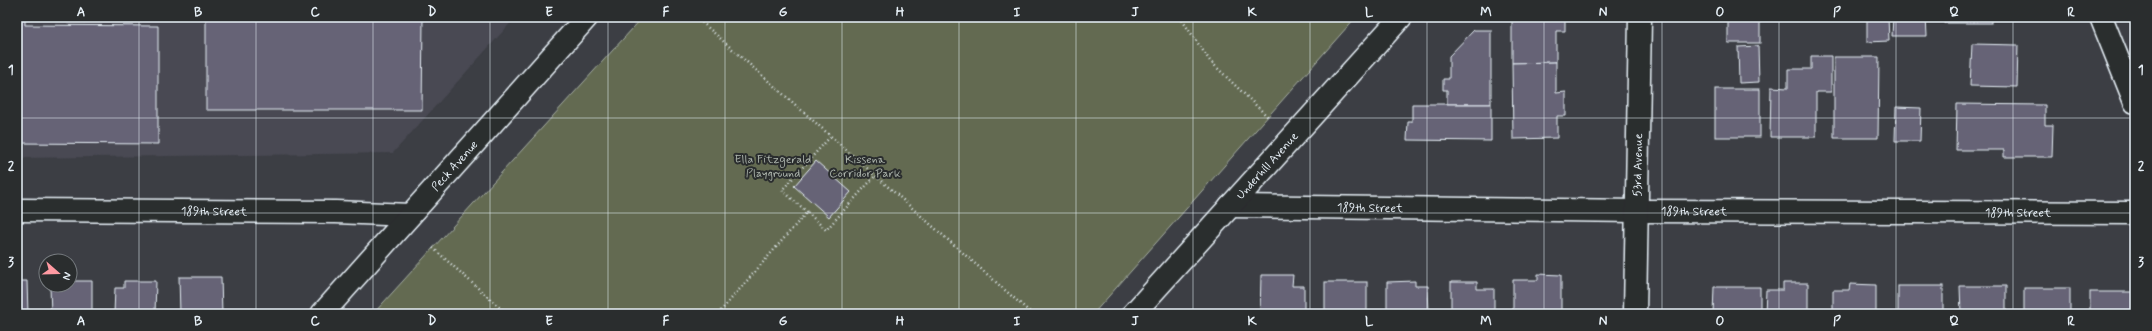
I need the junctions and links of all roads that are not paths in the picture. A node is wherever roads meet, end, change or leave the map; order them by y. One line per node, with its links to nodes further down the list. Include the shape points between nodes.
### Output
1 (587, 17): 10 (street, Peck Avenue)
2 (1401, 17): 6 (street, Underhill Avenue)
3 (1640, 17): 8 (street, 53rd Avenue)
4 (2101, 17): 5 (street)
5 (2135, 102)
6 (1230, 206): 8 (street, 189th Street); 12 (street, Underhill Avenue)
7 (17, 210): 10 (street, 189th Street, via 336,212)
8 (1637, 211): 9 (street, 189th Street); 13 (street, 53rd Avenue)
9 (2135, 213)
10 (410, 215): 11 (street, Peck Avenue)
11 (322, 314)
12 (1133, 314)
13 (1635, 314)

